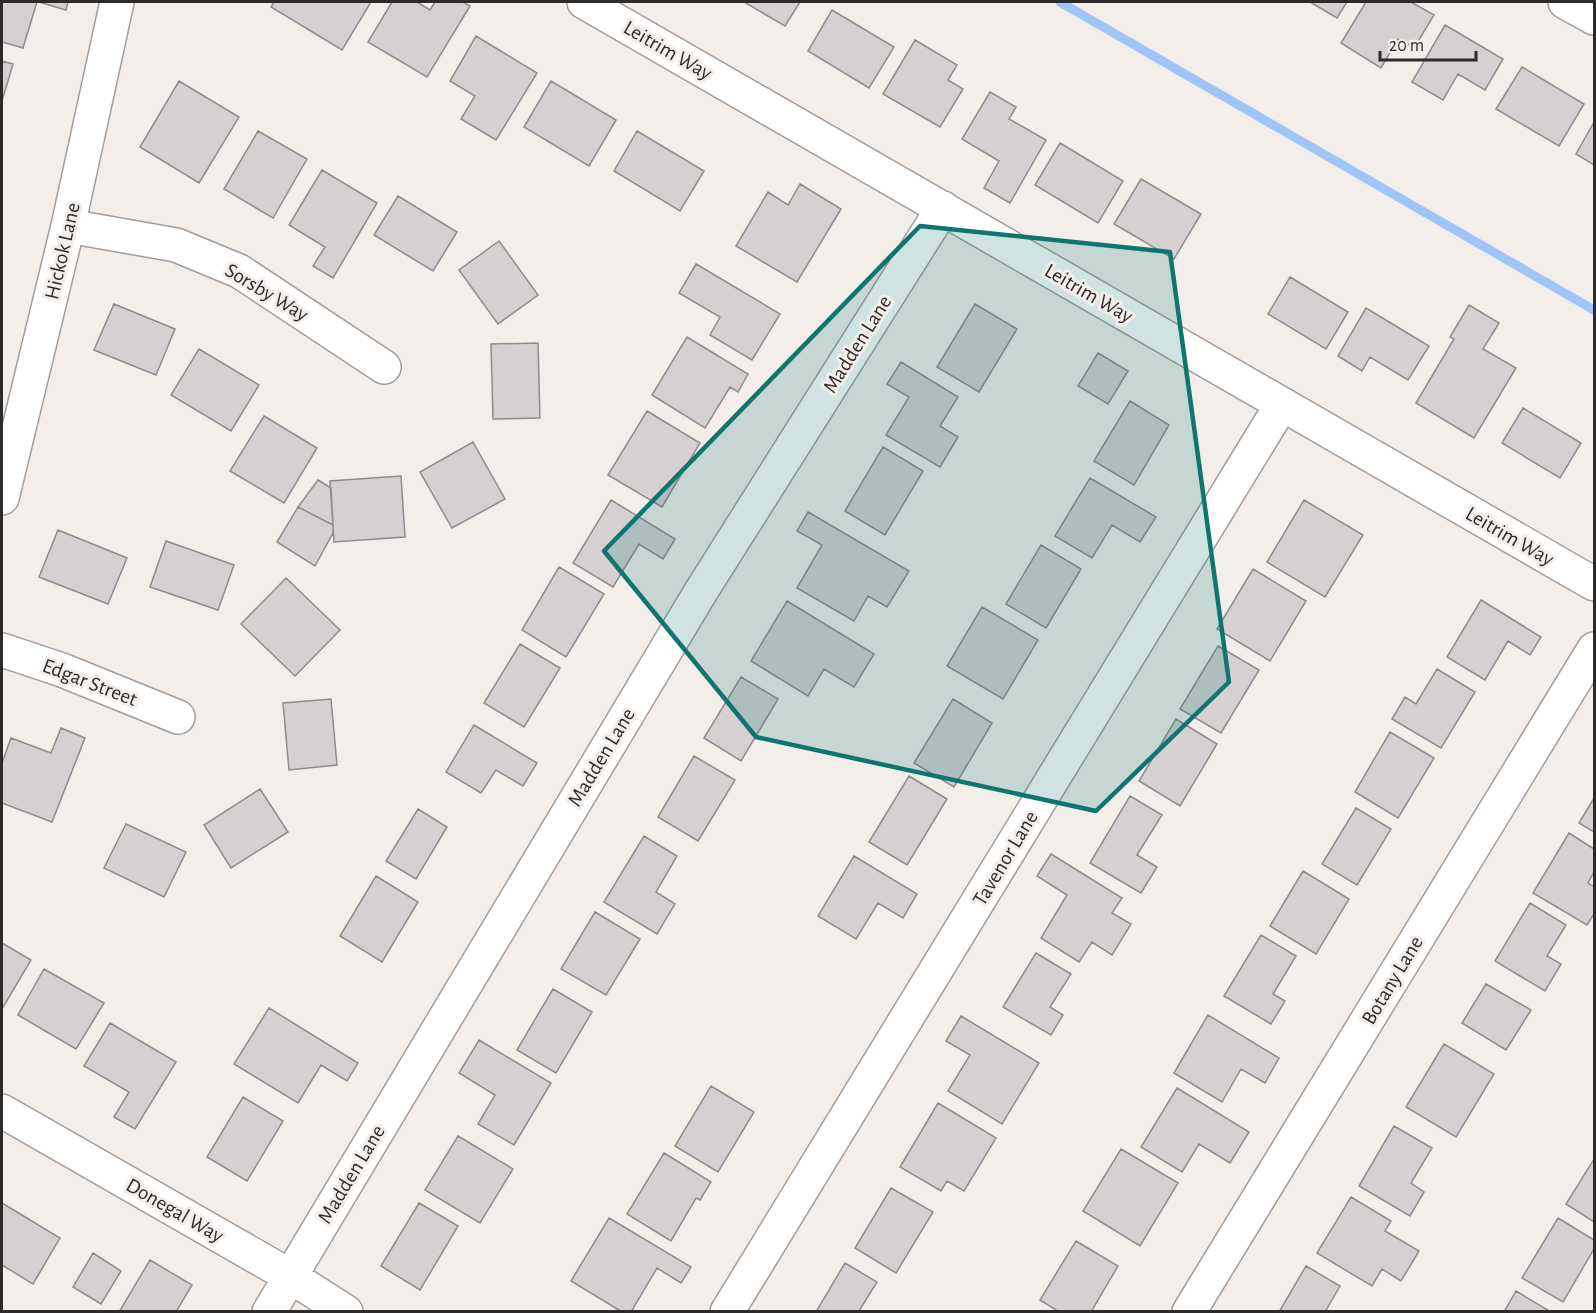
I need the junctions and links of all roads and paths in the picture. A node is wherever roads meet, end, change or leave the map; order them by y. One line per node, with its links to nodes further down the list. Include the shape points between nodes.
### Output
1 (117, 2): 6 (street, Hickok Lane)
2 (584, 2): 5 (street, Leitrim Way)
3 (1565, 2): 4 (street)
4 (1594, 18)
5 (942, 208): 8 (street, Leitrim Way); 15 (street, Madden Lane, via 700,593)
6 (68, 226): 7 (street, Sorsby Way, via 176,245 239,271); 9 (street, Hickok Lane)
7 (384, 366)
8 (1282, 404): 10 (street, Leitrim Way); 18 (street, Tavenor Lane)
9 (2, 498)
10 (1594, 584)
11 (1594, 649): 19 (street, Botany Lane)
12 (2, 650): 13 (street, Edgar Street)
13 (178, 717)
14 (2, 1111): 15 (street, Donegal Way)
15 (290, 1276): 16 (street, Madden Lane); 17 (street, Donegal Way)
16 (269, 1311)
17 (346, 1311)
18 (727, 1311)
19 (1189, 1311)

